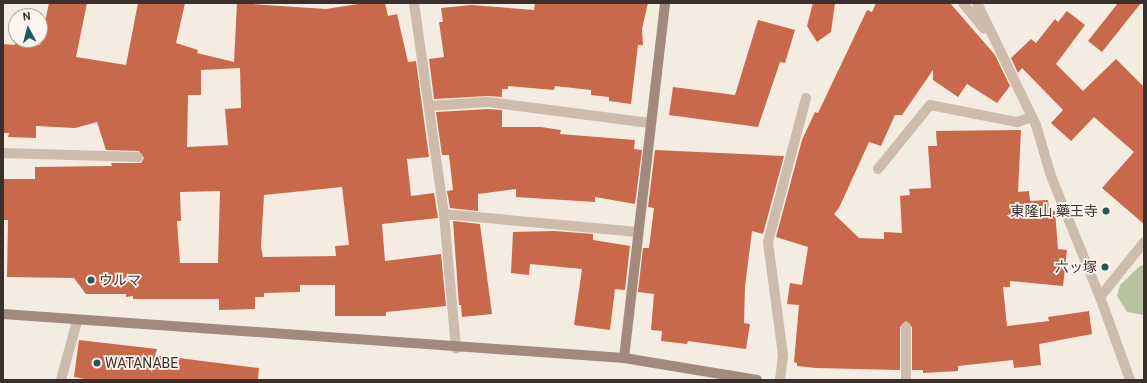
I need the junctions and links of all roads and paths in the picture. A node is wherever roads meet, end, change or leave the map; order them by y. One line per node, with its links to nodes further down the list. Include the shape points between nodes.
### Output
1 (414, 3): 7 (street)
2 (665, 3): 9 (street)
3 (963, 3): 5 (street)
4 (977, 3): 5 (street)
5 (992, 38): 8 (street, via 1008,63)
6 (806, 98): 24 (street, via 768,242 783,355)
7 (429, 106): 9 (street, via 488,102); 13 (street)
8 (1032, 117): 12 (street, via 1017,122 930,105); 16 (street, via 1051,176)
9 (650, 122): 14 (street)
10 (3, 153): 11 (street)
11 (138, 157)
12 (878, 169)
13 (444, 214): 14 (street); 20 (street)
14 (637, 232): 21 (street)
15 (1144, 242): 16 (street)
16 (1100, 298): 26 (street)
17 (3, 314): 18 (street)
18 (77, 321): 20 (street, via 200,327); 22 (street)
19 (906, 327): 25 (street)
20 (456, 348): 21 (street)
21 (624, 358): 23 (street)
22 (61, 380)
23 (757, 380)
24 (780, 380)
25 (906, 380)
26 (1130, 380)

